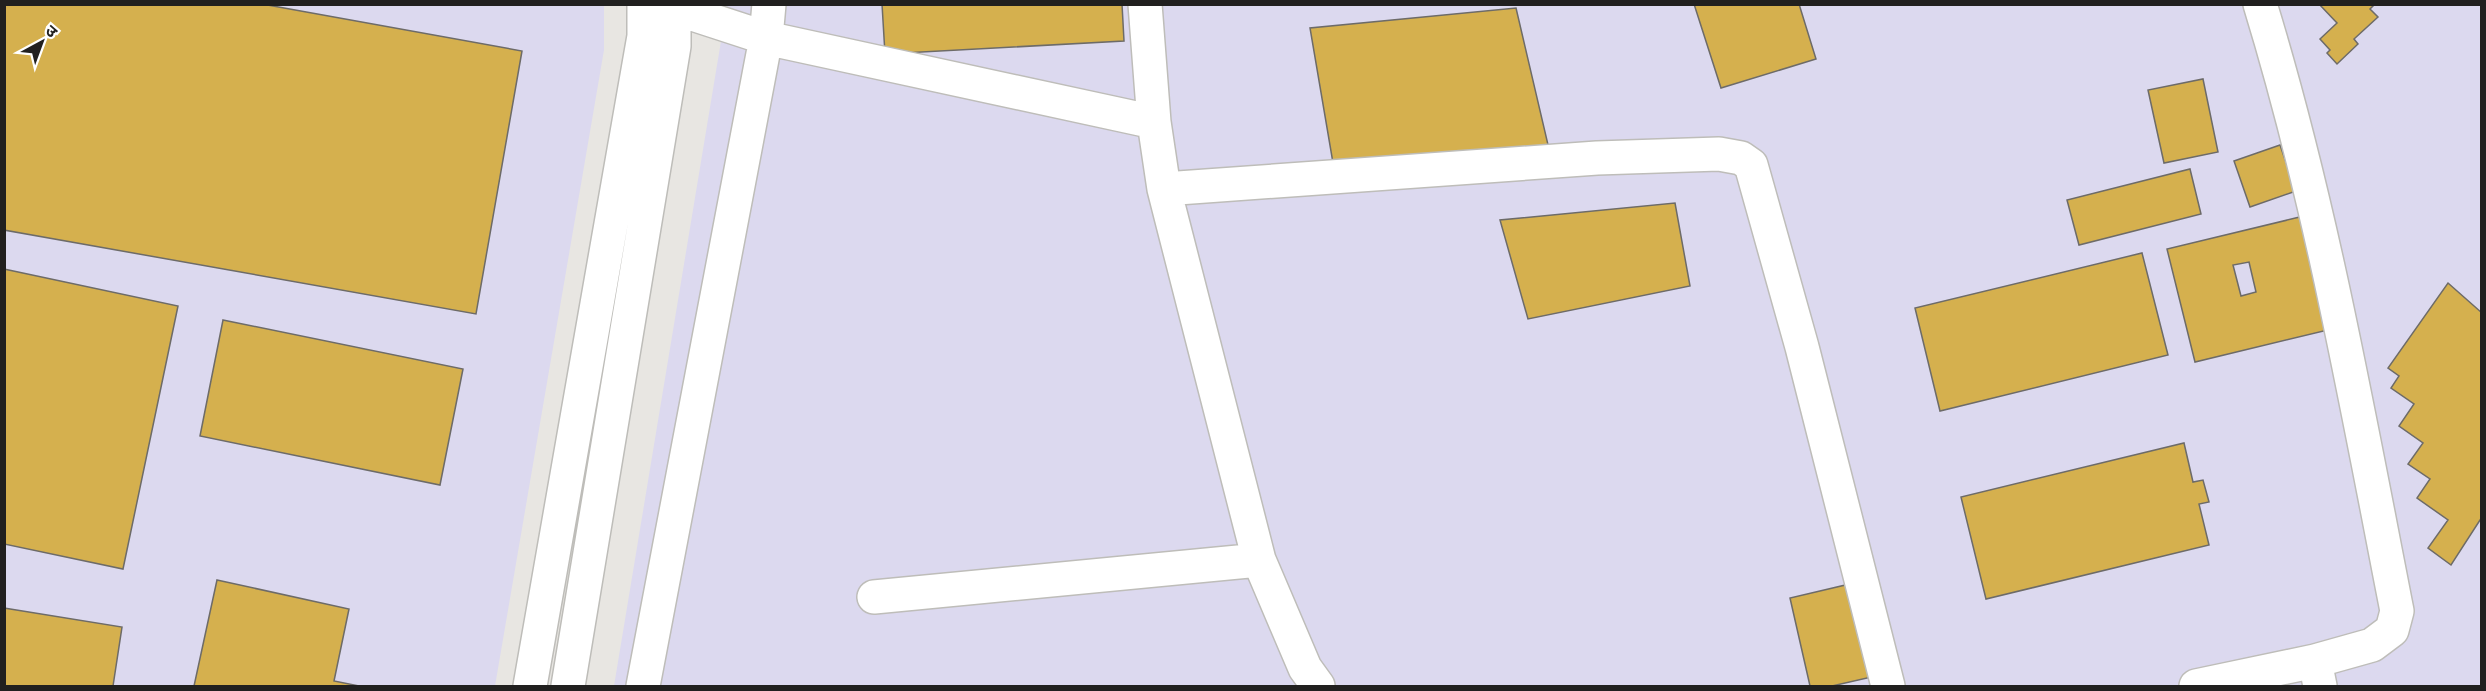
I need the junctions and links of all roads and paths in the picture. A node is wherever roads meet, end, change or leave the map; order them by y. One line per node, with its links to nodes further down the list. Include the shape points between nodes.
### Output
1 (770, 4): 5 (street)
2 (1145, 4): 6 (street)
3 (2260, 4): 10 (street, via 2329,263 2397,611 2391,630 2372,645)
4 (661, 5): 5 (street); 11 (street, via 644,36); 12 (street, via 674,46)
5 (766, 38): 6 (street); 13 (street)
6 (1154, 122): 7 (street)
7 (1164, 189): 8 (street); 15 (street, via 1598,158 1719,154 1751,165 1802,347)
8 (1259, 560): 9 (street); 14 (street, via 1305,668)
9 (874, 597)
10 (2318, 674): 16 (street)
11 (530, 687)
12 (568, 687)
13 (643, 687)
14 (1318, 687)
15 (1888, 687)
16 (2196, 687)

